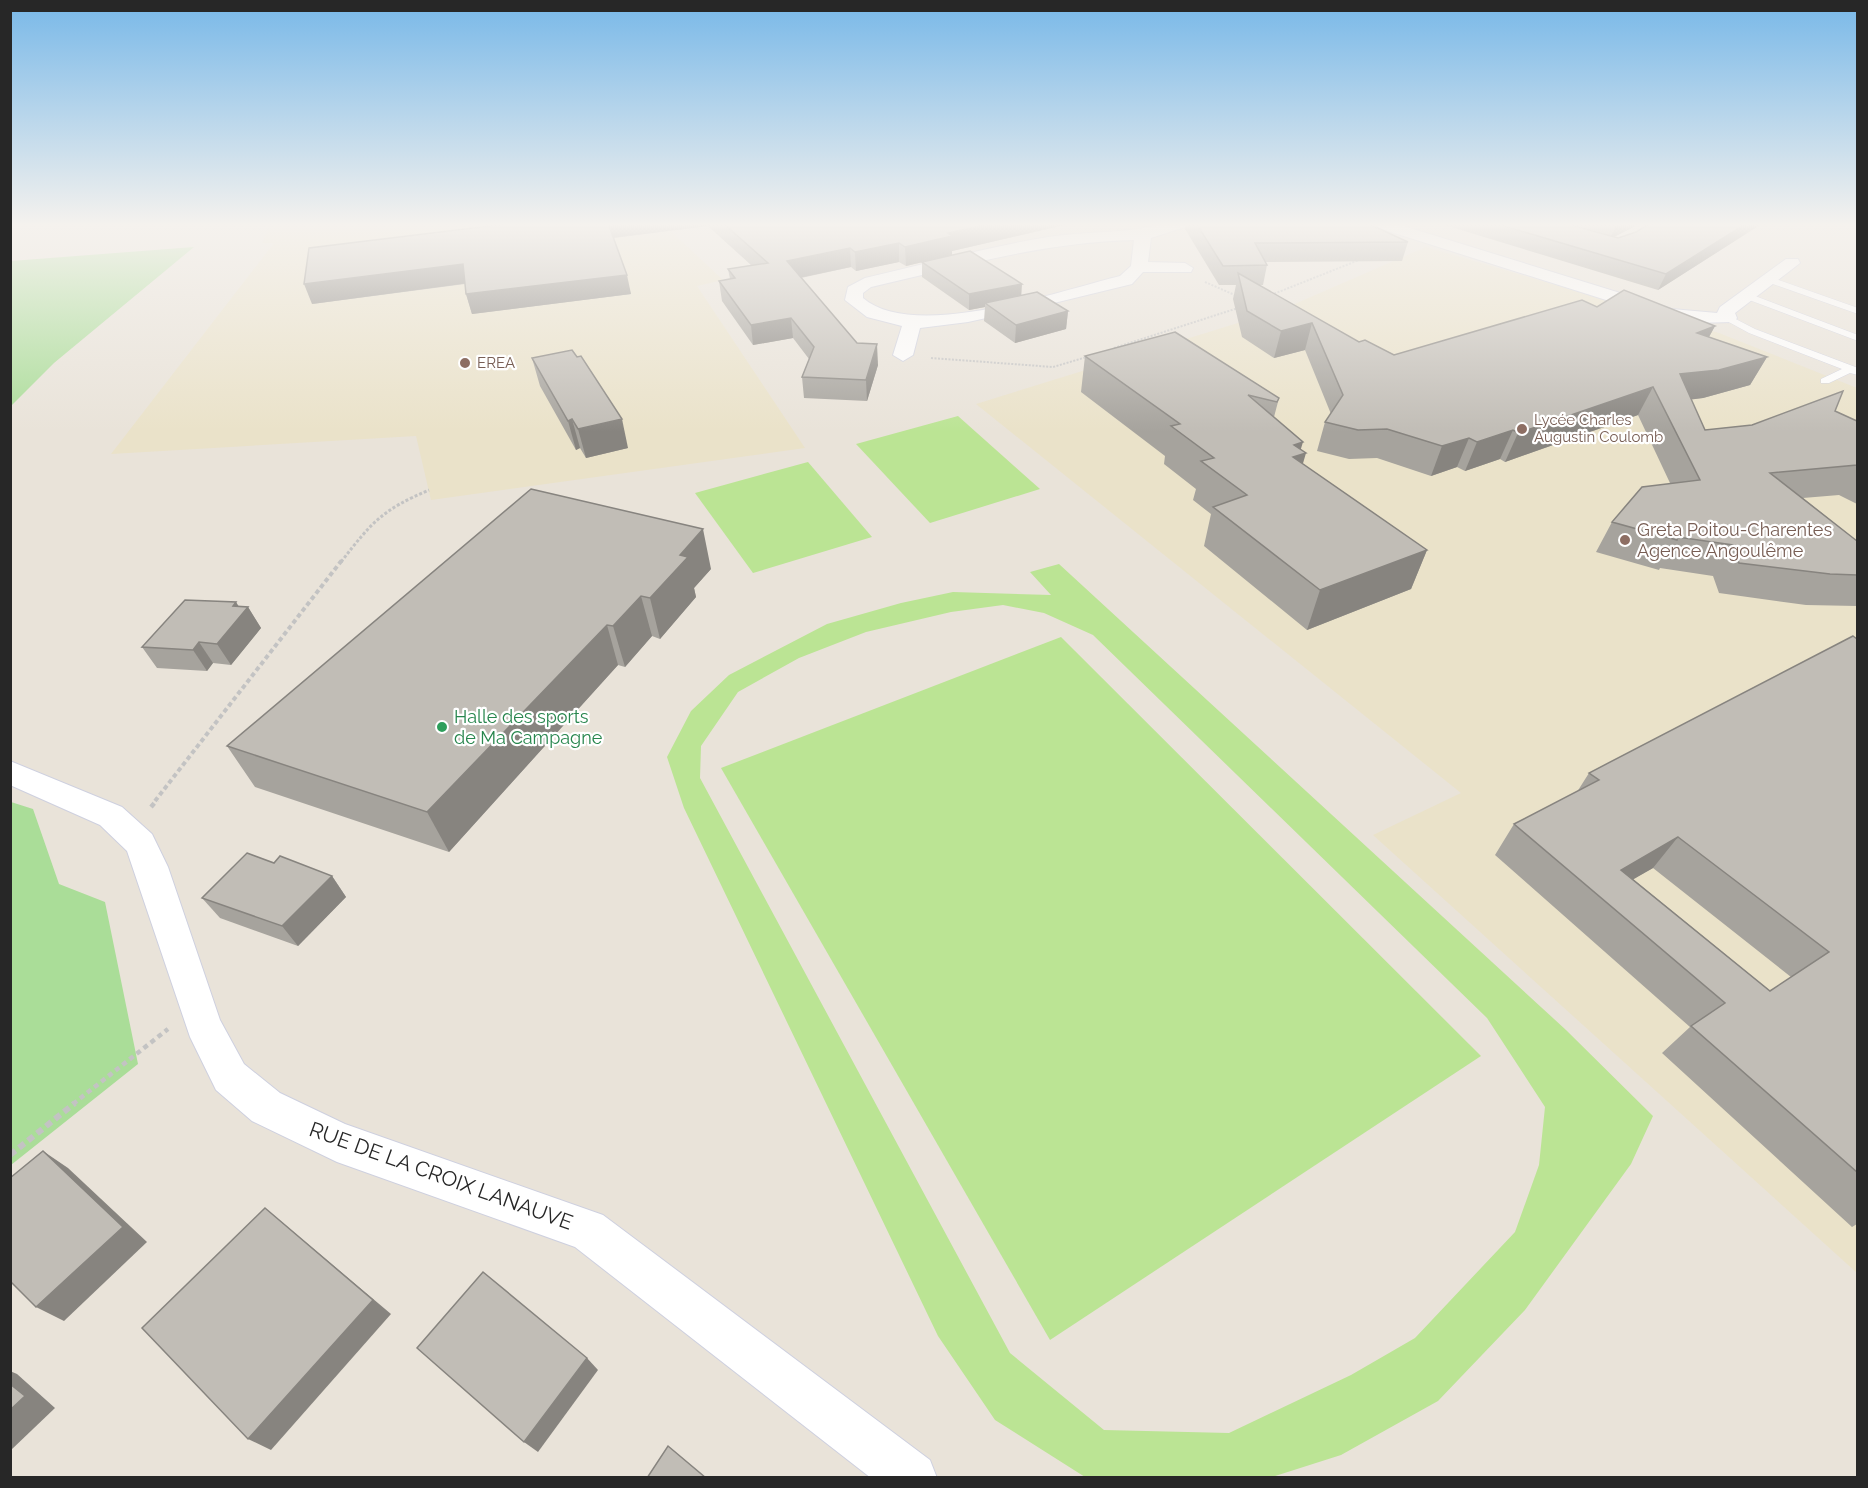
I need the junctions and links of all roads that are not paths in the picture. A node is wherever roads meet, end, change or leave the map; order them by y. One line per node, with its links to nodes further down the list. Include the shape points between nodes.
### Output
1 (854, 292): 9 (street, via 854,300 863,309)
2 (1074, 292): 9 (street, via 988,313)
3 (1600, 292): 8 (street, via 1669,314)
4 (1752, 292): 6 (street)
5 (1805, 292): 7 (lane)
6 (1747, 296): 8 (street, via 1726,311); 10 (lane)
7 (1857, 311)
8 (1728, 318): 12 (lane)
9 (912, 322): 11 (street)
10 (1857, 338)
11 (903, 356)
12 (1854, 370): 13 (lane)
13 (1825, 381)
14 (10, 772): 15 (street, RUE DE LA CROIX LANAUVE, via 111,816 140,843 203,1024 230,1077 266,1107 337,1142 588,1230)
15 (912, 1478)

